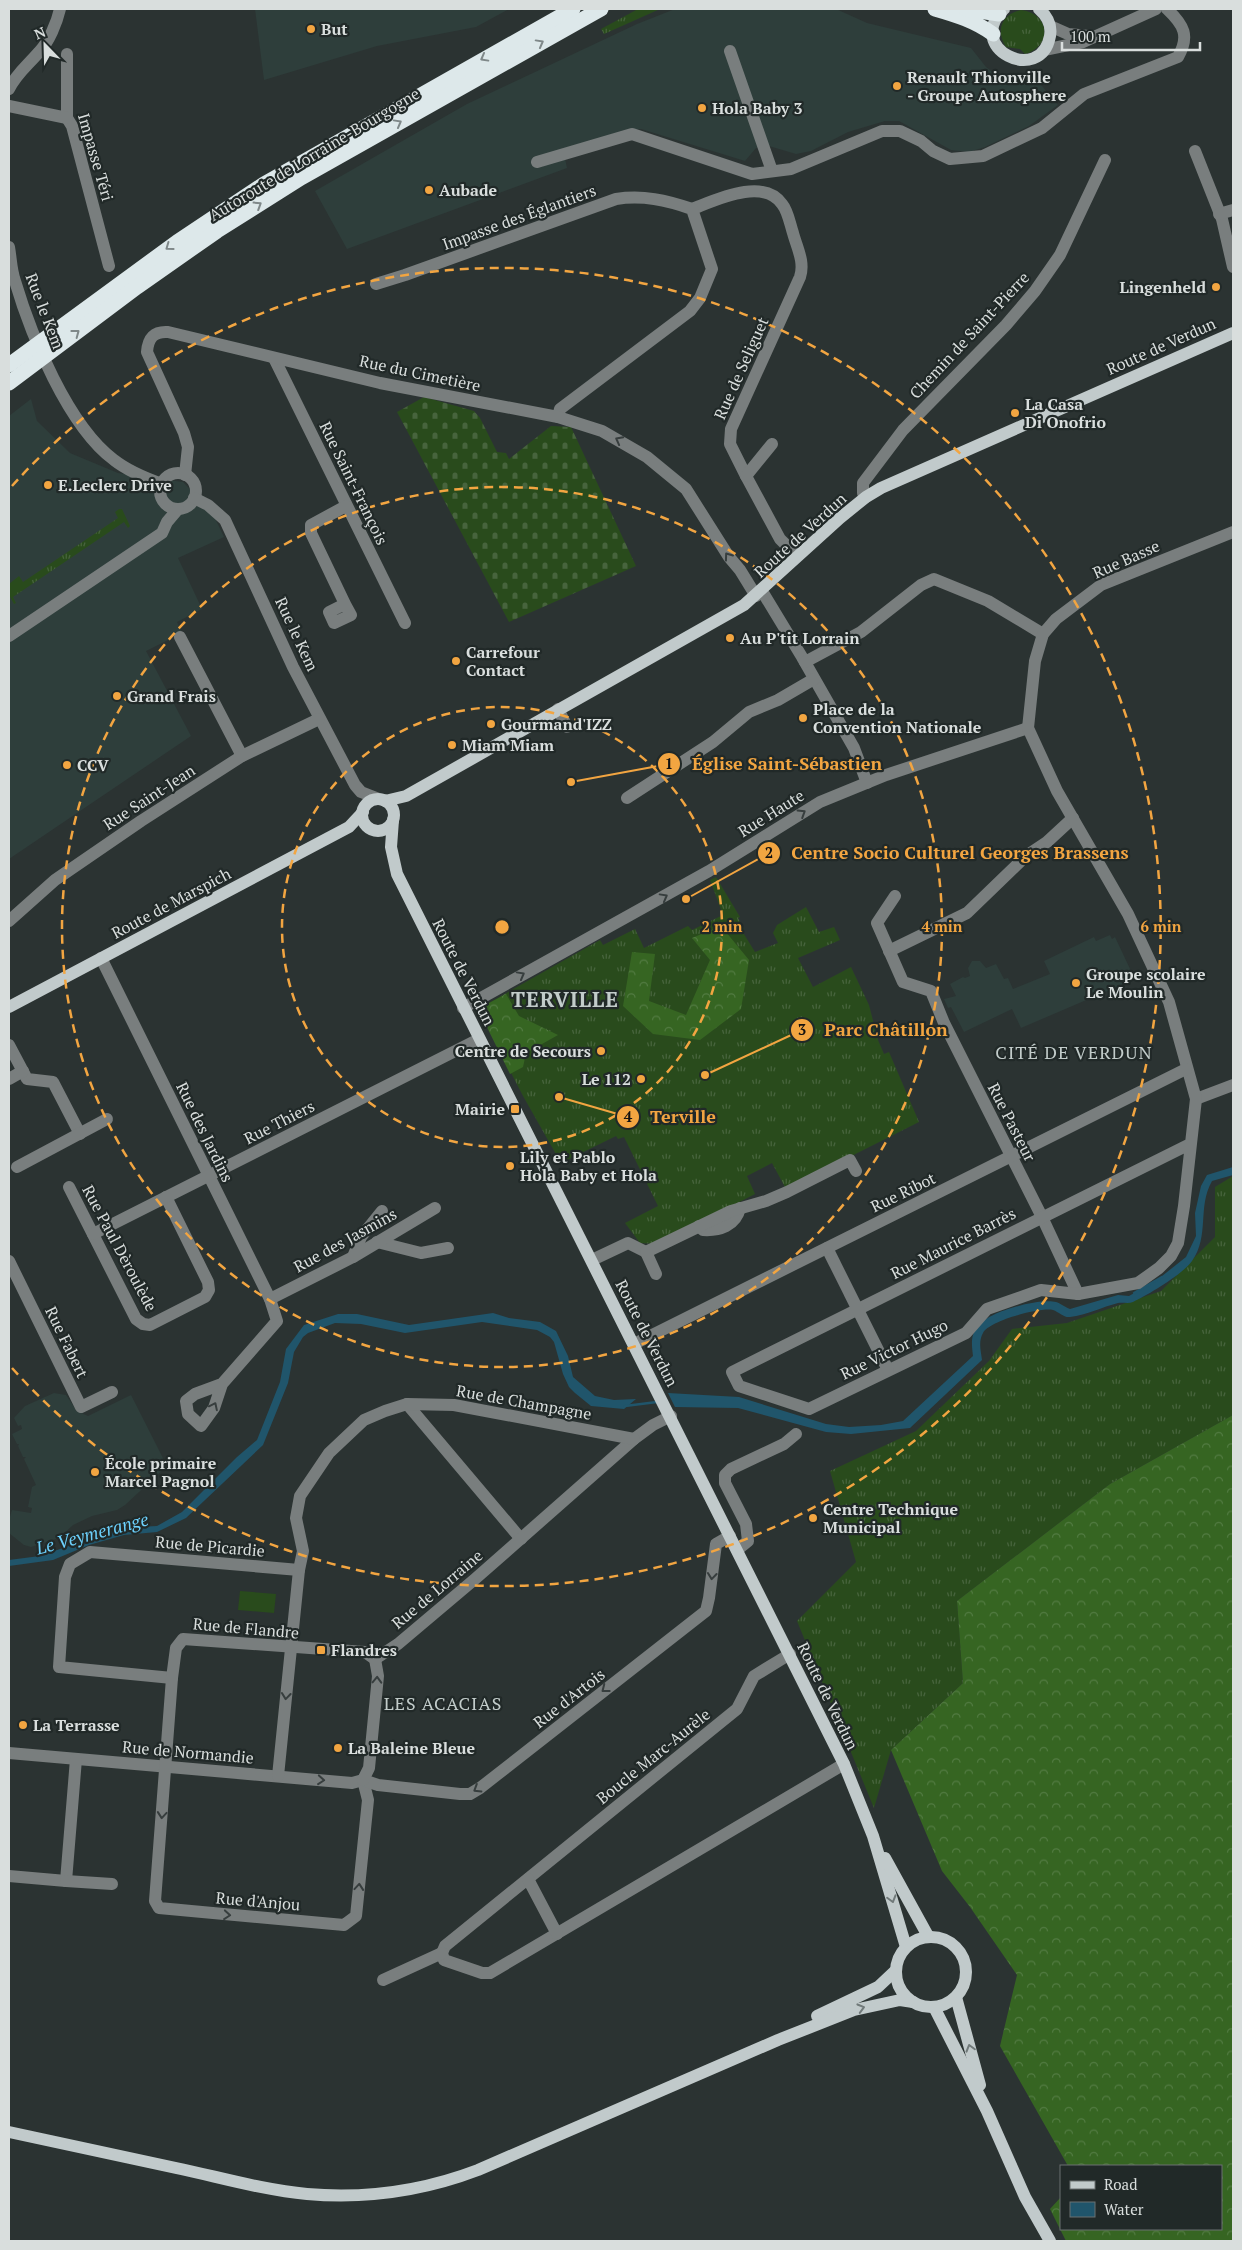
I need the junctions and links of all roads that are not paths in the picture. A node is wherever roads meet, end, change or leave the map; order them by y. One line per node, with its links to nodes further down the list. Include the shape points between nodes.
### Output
1 (60, 9): 18 (street, via 41,50 14,77)
2 (573, 9): 34 (highway, Autoroute de Lorraine-Bourgogne, one-way to 34, via 264,184 176,242)
3 (602, 9): 12 (highway, Autoroute de Lorraine-Bourgogne)
4 (614, 9): 12 (highway)
5 (935, 9): 13 (highway, via 964,18)
6 (966, 9): 10 (highway)
7 (1040, 9): 11 (main road)
8 (1156, 9): 14 (street)
9 (1167, 9): 24 (street, via 1181,24 1185,34 1185,45 1178,57 1084,94 1042,128 983,156 950,159 900,131 882,131 791,169)
10 (1001, 11): 13 (main road)
11 (1050, 26): 14 (street, via 1068,34); 15 (main road, via 1050,39)
12 (561, 31): 35 (highway, Autoroute de Lorraine-Bourgogne, one-way to 12, via 217,231 301,178)
13 (993, 34): 15 (main road, via 995,44 1008,58 1027,60)
14 (1094, 36): 15 (street, via 1083,42)
15 (1044, 50)
16 (730, 51): 24 (street)
17 (67, 54): 20 (street, Impasse Téri)
18 (9, 89)
19 (9, 106): 20 (street)
20 (67, 118): 29 (street, Impasse Téri, via 72,126)
21 (1195, 151): 27 (street)
22 (1105, 160): 41 (street, Chemin de Saint-Pierre, via 1049,272 1006,325 903,430 863,483)
23 (537, 162): 24 (street, via 632,134 752,174)
24 (772, 171)
25 (692, 209): 31 (street, Impasse des Églantiers, via 653,197 616,199); 36 (street, via 711,262 710,273 695,306 560,409); 39 (street, Rue de Seliguet, via 741,191 775,197 786,211 802,264 802,271 731,429 730,444)
26 (1233, 210): 27 (street)
27 (1219, 214): 30 (street)
28 (9, 247): 40 (street, Rue le Kem, via 14,279 34,334 76,416 95,443 113,460)
29 (109, 266)
30 (1233, 267)
31 (376, 284)
32 (1233, 333): 41 (main road, Route de Verdun)
33 (274, 358): 36 (street, Rue du Cimetière, via 409,389); 38 (street, Rue du Cimetière, via 168,332 152,336 147,352 188,447); 43 (street, Rue Saint-François)
34 (9, 365)
35 (9, 383)
36 (558, 417): 47 (street, Rue du Cimetière, one-way to 36, via 728,557 686,489 628,445 594,428)
37 (772, 444): 39 (street)
38 (185, 475): 40 (street, via 174,474); 42 (street, via 194,482)
39 (746, 476): 46 (street, Rue de Seliguet, via 780,539)
40 (162, 484): 44 (street, via 161,495)
41 (866, 497): 46 (main road, Route de Verdun)
42 (194, 498): 44 (street, via 187,506); 56 (street, Rue le Kem, via 225,520)
43 (346, 506): 48 (street, via 311,526 311,533); 49 (street, Rue Saint-François)
44 (172, 507): 51 (street, via 162,533)
45 (1233, 532): 50 (street, Rue Basse, via 1101,585)
46 (797, 556): 47 (main road, Route de Verdun)
47 (759, 593): 53 (street, Rue du Cimetière); 55 (main road, Route de Verdun, via 744,606)
48 (346, 604)
49 (405, 623)
50 (1043, 634): 53 (street, via 988,601 934,579 921,585 861,632); 58 (street, via 1035,661)
51 (9, 636)
52 (180, 637): 59 (street)
53 (805, 662): 54 (street, Rue du Cimetière)
54 (814, 679): 60 (street, Rue du Cimetière, via 854,748); 63 (street, via 749,712 713,742)
55 (558, 709): 57 (street); 62 (main road, Route de Verdun)
56 (319, 719): 59 (street, Rue Saint-Jean); 61 (street, Rue le Kem)
57 (567, 727)
58 (1028, 728): 60 (street, Rue Haute); 67 (street, via 1051,780)
59 (242, 756): 72 (street, Rue Saint-Jean, via 55,880)
60 (867, 783): 76 (street, Rue Haute, one-way to 60, via 709,871 820,802)
61 (361, 792): 64 (street); 65 (street, Rue le Kem)
62 (406, 796): 64 (main road, Route de Verdun); 66 (main road, Route de Verdun)
63 (627, 798)
64 (382, 800): 65 (main road, via 370,801); 66 (main road, via 392,807)
65 (363, 810): 68 (main road, Route de Marspich); 69 (main road, via 363,820)
66 (393, 818): 69 (main road, via 387,828); 70 (main road, Route de Verdun)
67 (1073, 818): 73 (street, via 1026,856 967,913); 79 (street, via 1128,914 1169,1002)
68 (348, 827): 69 (main road, Route de Marspich); 74 (main road, Route de Marspich)
69 (372, 829): 70 (main road)
70 (391, 846): 76 (main road, Route de Verdun, via 397,874)
71 (895, 896): 73 (street, via 877,923)
72 (9, 921)
73 (889, 951): 87 (street, Rue Pasteur, via 903,982 931,991)
74 (101, 958): 75 (main road, Route de Marspich); 90 (street, Rue des Jardins)
75 (9, 1007)
76 (463, 1008): 77 (main road, Route de Verdun)
77 (479, 1039): 90 (street, Rue Thiers); 102 (main road, Route de Verdun)
78 (9, 1045): 80 (street)
79 (1186, 1069): 83 (street); 87 (street, Rue Ribot)
80 (23, 1071): 81 (street); 85 (street, via 27,1079 53,1082)
81 (9, 1079)
82 (1233, 1085): 83 (street)
83 (1196, 1099): 86 (street, Rue Victor Hugo)
84 (107, 1119): 85 (street)
85 (80, 1134): 88 (street)
86 (1190, 1144): 95 (street, Rue Maurice Barrès); 105 (street, Rue Victor Hugo, via 1178,1243 1171,1256 1138,1284)
87 (1011, 1156): 95 (street, Rue Pasteur); 99 (street, Rue Ribot)
88 (17, 1167)
89 (856, 1171): 100 (street, via 850,1160 787,1192 740,1208)
90 (209, 1176): 92 (street, Rue Thiers); 106 (street, Rue des Jardins)
91 (69, 1187): 96 (street, Rue Paul Dèroulède)
92 (166, 1197): 96 (street, Rue Thiers); 96 (street, Rue Paul Dèroulède, via 210,1290 205,1297 150,1325 136,1319)
93 (435, 1208): 97 (street, Rue des Jasmins)
94 (382, 1211): 101 (street, via 361,1237)
95 (1042, 1217): 105 (street, Rue Pasteur); 107 (street, Rue Maurice Barrès)
96 (93, 1234)
97 (377, 1242): 98 (street, via 421,1253); 101 (street, Rue des Jasmins)
98 (448, 1248)
99 (827, 1248): 107 (street); 108 (street, Rue Ribot)
100 (646, 1252): 102 (street, via 628,1243); 104 (street)
101 (353, 1257): 106 (street, Rue des Jasmins)
102 (592, 1260): 108 (main road, Route de Verdun)
103 (9, 1261): 112 (street, Rue Fabert, via 81,1407)
104 (656, 1274)
105 (1078, 1294): 109 (street, Rue Victor Hugo, via 1041,1290 987,1309 966,1333)
106 (270, 1299): 111 (street, Rue des Jardins, via 277,1321)
107 (857, 1310): 109 (street); 110 (street, Rue Maurice Barrès)
108 (634, 1344): 114 (main road, Route de Verdun)
109 (888, 1370): 110 (street, Rue Victor Hugo, via 809,1409 738,1386)
110 (732, 1372)
111 (222, 1384)
112 (112, 1392)
113 (407, 1404): 116 (street, Rue de Champagne, via 454,1405); 118 (street); 120 (street, Rue de Champagne, via 364,1420 329,1453 308,1481 300,1496 296,1518 303,1551)
114 (671, 1416): 116 (street, Rue de Lorraine); 117 (main road, Route de Verdun)
115 (796, 1434): 119 (street, via 784,1444 731,1469 725,1475 724,1482 746,1524 748,1541)
116 (634, 1439): 118 (street, Rue de Lorraine)
117 (730, 1536): 119 (main road, Route de Verdun); 130 (street, Rue d'Artois, one-way to 130, via 716,1544 706,1611 480,1788 470,1794 460,1794 378,1785)
118 (521, 1539): 123 (street, Rue de Lorraine, via 398,1644)
119 (737, 1550): 122 (main road, Route de Verdun)
120 (299, 1570): 121 (street, Rue de Champagne); 124 (street, Rue de Picardie, via 90,1552 70,1564 65,1577 59,1667)
121 (291, 1648): 123 (street, Rue de Flandre, via 365,1652); 124 (street, Rue de Flandre, via 183,1639 176,1648); 129 (street, Rue de Champagne, one-way to 129)
122 (790, 1654): 127 (main road, Route de Verdun); 133 (street, Boucle Marc-Aurèle, via 754,1676 737,1710)
123 (375, 1659): 130 (street, one-way to 123, via 369,1768 378,1676)
124 (172, 1678): 128 (street, Rue de Flandre)
125 (9, 1753): 126 (street, Rue de Normandie)
126 (76, 1759): 128 (street, Rue de Normandie); 134 (street)
127 (844, 1764): 131 (main road, Route de Verdun); 136 (street)
128 (166, 1766): 129 (street, Rue de Normandie); 130 (street, Rue d'Anjou, one-way to 130, via 155,1901 159,1908 344,1925 356,1916 368,1800)
129 (278, 1776): 130 (street, Rue de Normandie, one-way to 130, via 352,1783)
130 (363, 1780)
131 (873, 1836): 137 (main road, Route de Verdun); 138 (main road, Route de Verdun, one-way to 138)
132 (9, 1876): 134 (street)
133 (528, 1879): 136 (street); 139 (street, Boucle Marc-Aurèle, via 445,1946)
134 (66, 1881): 135 (street)
135 (112, 1884)
136 (557, 1934): 139 (street, via 490,1972 482,1973 444,1960)
137 (928, 1936): 138 (main road, via 916,1939); 142 (main road, via 949,1941 963,1957 966,1978)
138 (906, 1947): 140 (main road, via 900,1954)
139 (442, 1953): 141 (street, Boucle Marc-Aurèle)
140 (895, 1971): 143 (main road, via 900,1989); 145 (main road, via 878,1987)
141 (383, 1980)
142 (956, 1997): 144 (main road); 146 (main road, one-way to 142)
143 (913, 2002): 144 (main road); 145 (main road, one-way to 143, via 854,2010 900,2000)
144 (934, 2007): 146 (main road)
145 (719, 2066): 147 (main road, via 450,2181 397,2192 306,2194)
146 (988, 2112): 148 (main road, via 1025,2197)
147 (9, 2132)
148 (1050, 2241)

